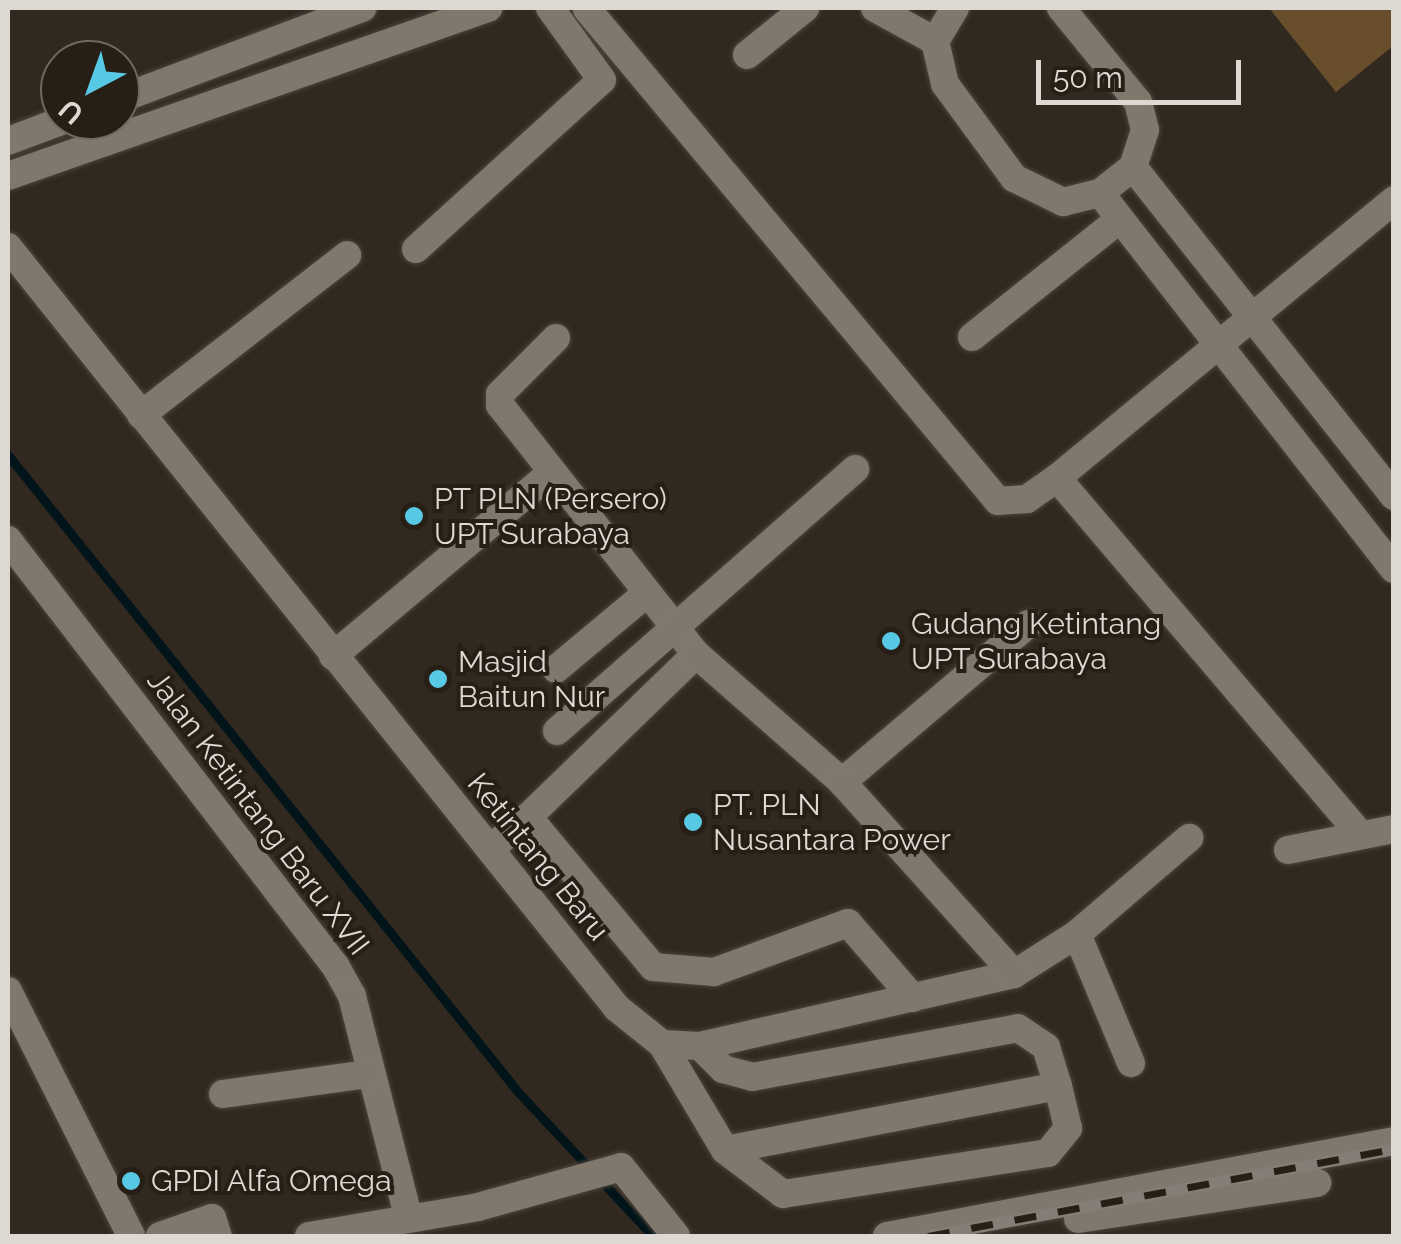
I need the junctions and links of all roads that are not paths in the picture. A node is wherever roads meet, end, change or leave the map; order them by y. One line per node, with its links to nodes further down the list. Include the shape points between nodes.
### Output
1 (362, 8): 10 (street)
2 (488, 8): 14 (street)
3 (550, 8): 19 (street, via 602,80)
4 (805, 8): 9 (street)
5 (875, 8): 8 (street)
6 (1061, 8): 13 (street, via 1138,102 1145,130)
7 (588, 9): 28 (street, via 998,500 1027,500)
8 (944, 18): 15 (street, via 945,84 1014,178 1064,202)
9 (747, 55)
10 (140, 91)
11 (40, 129): 12 (street)
12 (8, 142)
13 (1133, 167): 15 (street); 21 (street)
14 (8, 176)
15 (1100, 193): 17 (street)
16 (1394, 200): 21 (street)
17 (1120, 219): 23 (street); 24 (street)
18 (8, 247): 25 (street, Ketintang Baru)
19 (416, 249)
20 (348, 255): 25 (street)
21 (1252, 317): 24 (street); 29 (street)
22 (556, 338): 27 (street, via 499,400)
23 (972, 338)
24 (1218, 345): 28 (street); 31 (street)
25 (141, 415): 36 (street, Ketintang Baru)
26 (855, 470): 34 (street)
27 (552, 472): 32 (street); 36 (street)
28 (1057, 478): 42 (street)
29 (1394, 496)
30 (8, 540): 53 (street, Jalan Ketintang Baru XVII, via 336,966)
31 (1394, 569)
32 (647, 593): 34 (street); 37 (street)
33 (1028, 624): 39 (street)
34 (675, 626): 35 (street); 38 (street)
35 (696, 654): 39 (street); 40 (street)
36 (333, 656): 44 (street, Ketintang Baru)
37 (556, 669)
38 (557, 731)
39 (842, 782): 47 (street)
40 (528, 817): 44 (street); 49 (street, via 653,967 714,972 848,923)
41 (1394, 829): 42 (street)
42 (1360, 834): 45 (street)
43 (1190, 838): 46 (street)
44 (490, 849): 50 (street, Ketintang Baru, via 617,1008)
45 (1288, 850)
46 (1076, 934): 47 (street); 52 (street)
47 (1014, 974): 49 (street)
48 (8, 991): 60 (street)
49 (914, 998): 51 (street)
50 (662, 1044): 51 (street); 57 (street)
51 (700, 1046): 54 (street, via 723,1069 752,1077 1018,1028 1046,1047)
52 (1130, 1063)
53 (368, 1074): 55 (street); 59 (street, Jalan Ketintang Baru XVII)
54 (1058, 1086): 57 (street); 57 (street, via 1068,1128 1048,1153 1020,1161 783,1194)
55 (224, 1094)
56 (1394, 1141): 65 (street)
57 (724, 1150)
58 (1318, 1183): 66 (street)
59 (408, 1215): 63 (street); 64 (street, via 478,1207 608,1171)
60 (130, 1236)
61 (160, 1236): 62 (street, via 212,1218)
62 (218, 1236)
63 (309, 1236)
64 (676, 1236)
65 (887, 1236)
66 (972, 1236)

